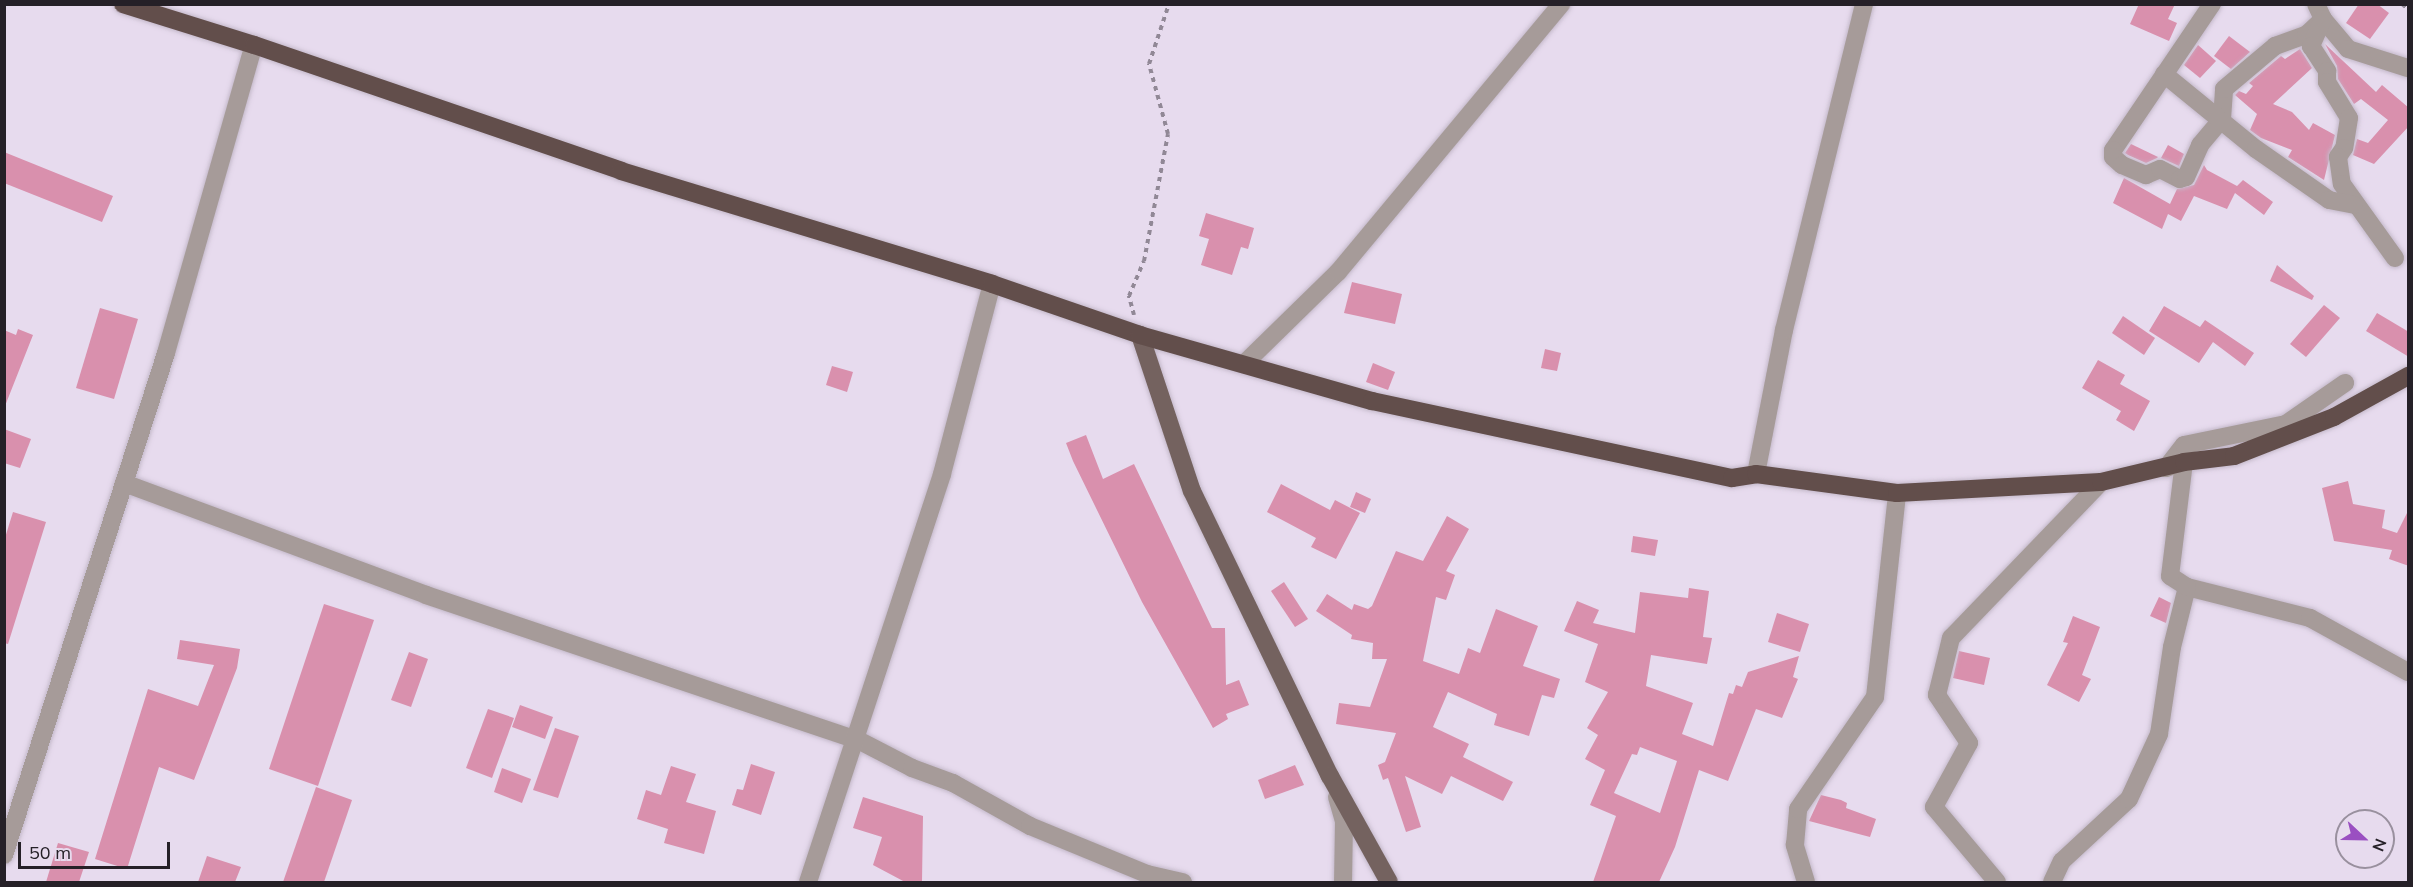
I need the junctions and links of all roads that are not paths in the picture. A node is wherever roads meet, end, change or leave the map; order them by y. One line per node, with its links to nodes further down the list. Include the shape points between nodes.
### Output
1 (123, 4): 6 (highway)
2 (1561, 4): 14 (street, via 1338,273)
3 (1864, 4): 18 (street, via 1784,330)
4 (2212, 4): 8 (street)
5 (2320, 12): 7 (street, via 2348,49); 9 (street, via 2306,35 2275,46 2224,89); 10 (street, via 2312,46 2323,63 2327,82 2349,118 2344,148 2338,157 2342,184)
6 (254, 45): 12 (highway, via 621,171); 20 (street)
7 (2409, 68)
8 (2164, 74): 9 (street); 9 (street, via 2113,150 2113,157 2122,165 2146,175 2160,169 2180,179 2186,177 2200,145)
9 (2222, 119): 10 (street, via 2256,149 2329,200)
10 (2354, 205): 11 (street)
11 (2396, 258)
12 (992, 284): 13 (highway); 24 (street, via 942,474)
13 (1140, 335): 14 (highway); 25 (main road, via 1192,491)
14 (1244, 364): 18 (highway, via 1372,401 1720,476)
15 (2409, 376): 17 (highway, via 2334,417 2284,437 2234,456)
16 (2345, 384): 17 (street, via 2286,424 2184,445 2166,468)
17 (2184, 462): 19 (highway); 22 (street, via 2170,576)
18 (1756, 474): 21 (highway)
19 (2101, 482): 21 (highway); 32 (street, via 1951,638 1938,695 1969,743 1934,807)
20 (124, 483): 24 (street, via 426,595); 26 (street)
21 (1897, 493): 31 (street, via 1875,697 1798,809 1795,845)
22 (2187, 587): 23 (street, via 2310,618); 33 (street, via 2172,647 2159,734 2129,799 2062,861)
23 (2409, 672)
24 (858, 740): 27 (street); 28 (street, via 912,768 953,783 1030,826 1147,874)
25 (1330, 776): 29 (street, via 1344,821); 30 (main road)
26 (4, 855)
27 (811, 882)
28 (1183, 882)
29 (1343, 882)
30 (1389, 882)
31 (1806, 882)
32 (1997, 882)
33 (2052, 882)

